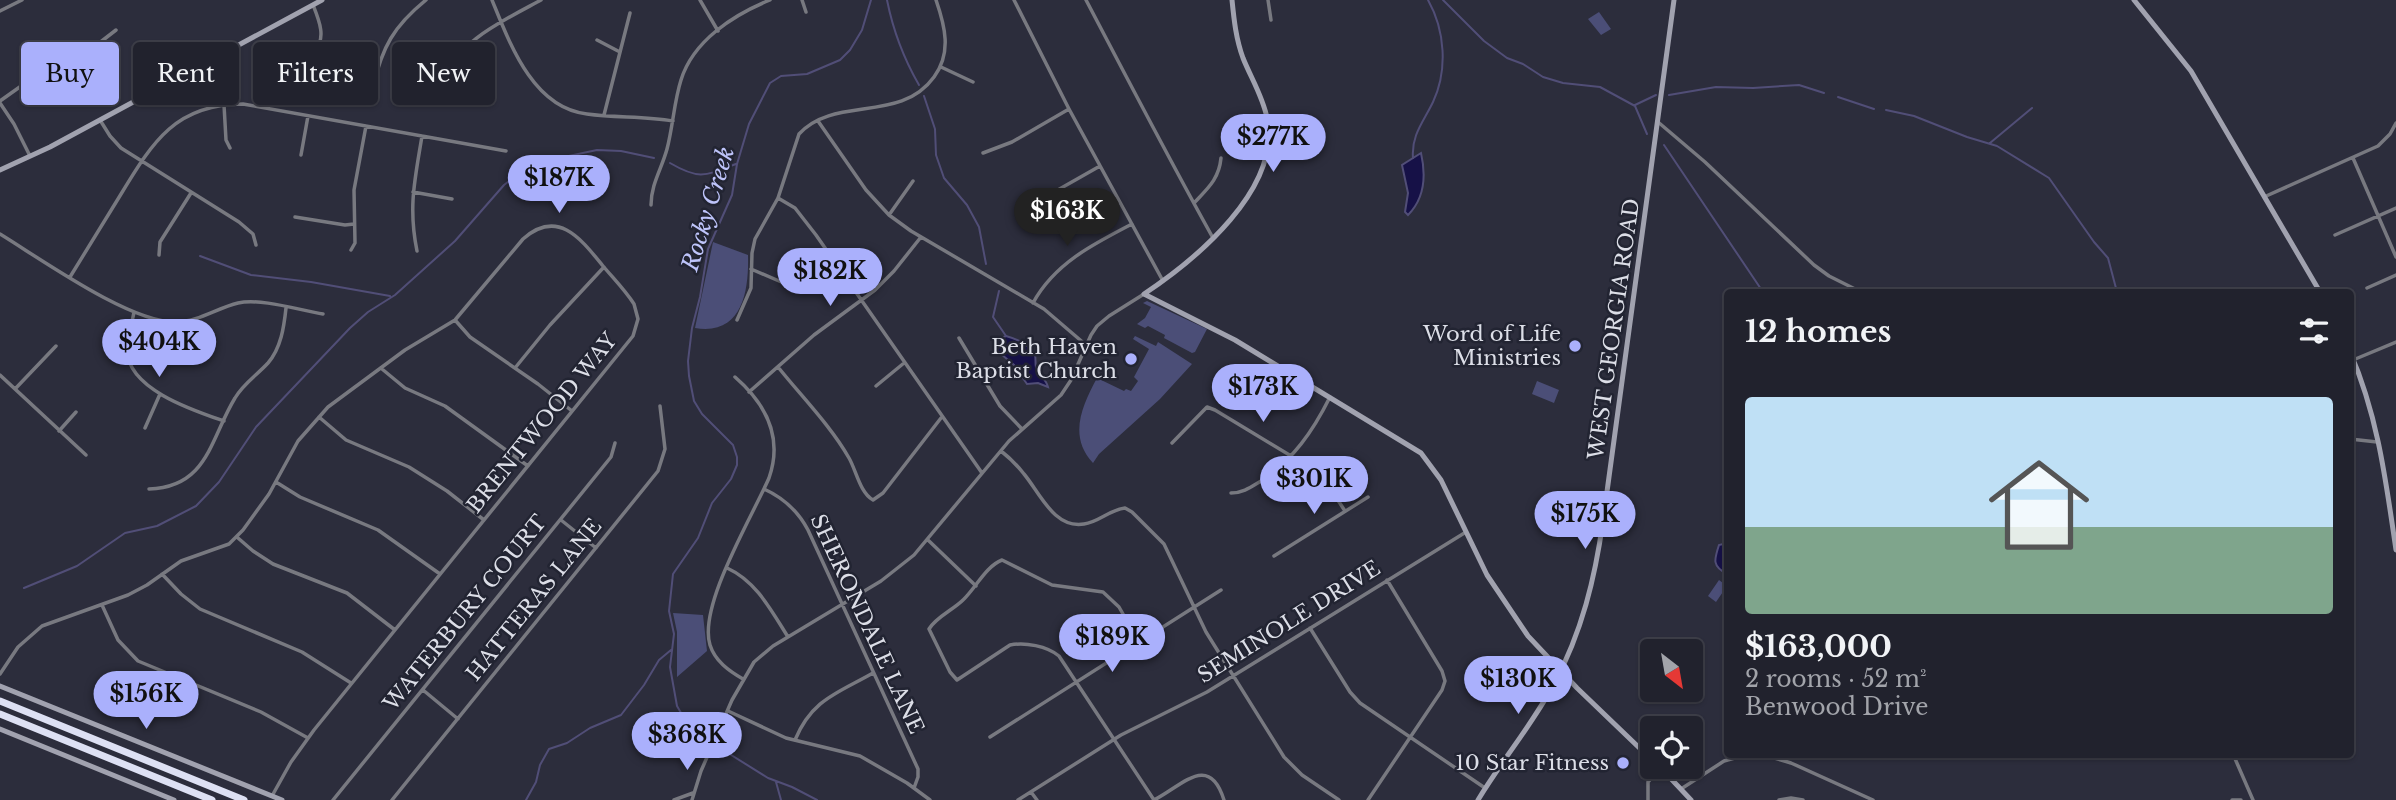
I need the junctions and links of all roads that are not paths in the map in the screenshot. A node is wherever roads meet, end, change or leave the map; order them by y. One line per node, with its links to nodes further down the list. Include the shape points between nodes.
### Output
1 (22, 0): 17 (street)
2 (322, 0): 16 (street)
3 (426, 0): 29 (street, via 393,32)
4 (492, 0): 21 (street)
5 (541, 0): 21 (street)
6 (700, 0): 23 (street)
7 (769, 0): 23 (street)
8 (802, 0): 18 (street)
9 (936, 0): 28 (street, via 945,37)
10 (1014, 0): 35 (street)
11 (1086, 0): 61 (street)
12 (1232, 0): 73 (street, via 1239,46 1266,113 1269,134 1263,164 1248,197)
13 (1268, 0): 20 (street)
14 (1674, 0): 41 (street, WEST GEORGIA ROAD)
15 (2134, 0): 58 (street, via 2190,71)
16 (313, 5): 25 (street); 38 (street)
17 (0, 11)
18 (806, 12)
19 (630, 13): 27 (street)
20 (1270, 20)
21 (501, 23): 26 (street); 37 (street, via 529,75 547,97 570,110)
22 (116, 30): 31 (street, via 85,54 31,79)
23 (718, 31): 39 (street, via 689,60)
24 (597, 40): 27 (street)
25 (320, 42)
26 (474, 42)
27 (618, 51): 37 (street)
28 (941, 67): 30 (street); 40 (street, via 924,90 905,101)
29 (378, 68)
30 (974, 82)
31 (0, 102): 49 (street)
32 (239, 104): 36 (street)
33 (219, 105): 52 (street, via 176,122)
34 (224, 105): 45 (street)
35 (1069, 109): 47 (street); 53 (street)
36 (308, 116): 43 (street); 48 (street)
37 (604, 116): 39 (street)
38 (100, 120): 49 (street); 52 (street, via 116,144)
39 (673, 121): 62 (street, via 666,155 651,191)
40 (818, 121): 59 (street, via 797,138); 65 (street)
41 (1658, 121): 86 (street, via 1814,265); 158 (street, WEST GEORGIA ROAD, via 1597,560 1582,622)
42 (2396, 123): 51 (street, via 2382,143)
43 (366, 126): 44 (street); 68 (street, via 354,190)
44 (422, 136): 46 (street); 57 (street)
45 (230, 148)
46 (506, 150)
47 (983, 153)
48 (300, 155)
49 (30, 156): 54 (street)
50 (1221, 158): 61 (street, via 1220,172)
51 (2353, 158): 58 (street); 66 (street)
52 (142, 161): 56 (street); 82 (street)
53 (1100, 166): 64 (street); 69 (street)
54 (0, 170)
55 (913, 181): 65 (street)
56 (191, 192): 74 (street, via 249,229); 77 (street, via 160,242)
57 (412, 192): 60 (street); 76 (street)
58 (2264, 197): 87 (street)
59 (778, 198): 80 (street, via 755,239); 89 (street, via 800,214)
60 (452, 199)
61 (1194, 203): 73 (street)
62 (651, 205)
63 (2396, 208): 66 (street)
64 (1019, 212)
65 (889, 215): 72 (street)
66 (2378, 216): 71 (street); 78 (street)
67 (295, 218): 68 (street)
68 (354, 224): 75 (street)
69 (1132, 224): 83 (street); 90 (street, via 1053,274)
70 (0, 234): 82 (street)
71 (2335, 235)
72 (921, 237): 89 (street, via 886,280); 90 (street)
73 (1213, 238): 83 (street)
74 (256, 245)
75 (351, 250)
76 (417, 251)
77 (159, 255)
78 (2396, 257)
79 (604, 267): 94 (street, BRENTWOOD WAY, via 572,232 539,229 523,239); 103 (street); 113 (street, BRENTWOOD WAY, via 634,304 637,325 627,345)
80 (751, 269): 84 (street); 95 (street, via 749,293)
81 (2396, 275): 85 (street)
82 (70, 277): 92 (street)
83 (1163, 281): 88 (street)
84 (786, 284)
85 (2367, 288)
86 (1855, 289)
87 (2318, 289)
88 (1144, 294): 98 (street, via 1104,320); 111 (street, via 1214,328)
89 (861, 301): 101 (street); 104 (street)
90 (1033, 303): 98 (street)
91 (286, 308): 92 (street, via 243,303 177,322); 93 (street); 117 (street, via 276,351 238,393)
92 (134, 311): 110 (street, via 127,356 140,380)
93 (323, 314)
94 (455, 320): 102 (street, BRENTWOOD WAY); 103 (street, via 470,337)
95 (737, 320)
96 (959, 338): 119 (street, via 1000,406)
97 (2396, 342): 100 (street)
98 (1086, 345): 119 (street, via 1061,396)
99 (56, 346): 108 (street)
100 (2354, 360): 122 (street)
101 (904, 363): 107 (street); 116 (street)
102 (382, 368): 115 (street, BRENTWOOD WAY); 128 (street, via 405,388 444,406)
103 (515, 368): 113 (street)
104 (778, 368): 109 (street); 116 (street, via 836,439 866,495 873,499 883,493)
105 (0, 375): 108 (street)
106 (734, 377): 109 (street)
107 (876, 386)
108 (15, 389): 120 (street)
109 (750, 392): 132 (street, via 775,440 774,465)
110 (160, 394): 117 (street); 118 (street)
111 (1330, 397): 127 (street); 138 (street, via 1429,461)
112 (660, 406): 142 (street, HATTERAS LANE, via 665,441 662,464)
113 (572, 411): 128 (street, BRENTWOOD WAY)
114 (76, 412): 120 (street)
115 (319, 417): 130 (street, BRENTWOOD WAY, via 298,441); 136 (street, via 346,440 409,467)
116 (941, 418): 129 (street)
117 (224, 421): 131 (street, via 210,452 193,473 172,486)
118 (145, 428)
119 (1022, 429): 125 (street)
120 (59, 431): 126 (street)
121 (2354, 439): 122 (street)
122 (2379, 442): 139 (street)
123 (615, 443): 137 (street, WATERBURY COURT, via 611,457)
124 (1172, 443): 127 (street, via 1207,407)
125 (1001, 451): 129 (street); 153 (street, via 1063,520 1086,524 1115,509 1132,512 1164,544)
126 (86, 455)
127 (1293, 455): 133 (street, via 1246,490); 135 (street, via 1322,477)
128 (528, 466): 136 (street, BRENTWOOD WAY)
129 (982, 473): 141 (street)
130 (276, 482): 140 (street, BRENTWOOD WAY); 147 (street, via 378,530)
131 (149, 489)
132 (764, 489): 145 (street); 152 (street, SHERONDALE LANE, via 784,500 802,519)
133 (1231, 493)
134 (1368, 497): 135 (street)
135 (1345, 511): 144 (street)
136 (484, 520): 147 (street, BRENTWOOD WAY)
137 (561, 520): 142 (street); 166 (street, WATERBURY COURT)
138 (1466, 532): 148 (street, SEMINOLE DRIVE); 158 (street, via 1518,622)
139 (2395, 536): 143 (street)
140 (237, 537): 146 (street, BRENTWOOD WAY); 155 (street, via 273,564 347,593)
141 (928, 540): 149 (street); 152 (street, via 895,571)
142 (596, 548): 170 (street, HATTERAS LANE)
143 (2396, 550)
144 (1275, 556)
145 (727, 568): 156 (street, via 753,586); 162 (street, via 710,610 708,636 719,661)
146 (162, 574): 151 (street, BRENTWOOD WAY); 163 (street, via 200,609 302,652)
147 (440, 575): 155 (street, BRENTWOOD WAY)
148 (1387, 580): 154 (street, SEMINOLE DRIVE); 174 (street, via 1445,677 1442,690)
149 (976, 586): 157 (street, via 1002,560 1052,585 1104,592 1119,607); 164 (street, via 929,629 954,677 961,679 1007,647 1019,644 1053,652)
150 (1221, 590): 153 (street)
151 (102, 605): 160 (street, BRENTWOOD WAY, via 34,632); 173 (street, via 118,640 138,661 261,712)
152 (842, 606): 156 (street); 159 (street, SHERONDALE LANE)
153 (1195, 607): 157 (street); 161 (street)
154 (1310, 628): 161 (street, SEMINOLE DRIVE); 174 (street, via 1354,698)
155 (395, 630): 163 (street, BRENTWOOD WAY)
156 (788, 636): 162 (street, via 761,655)
157 (1139, 642): 164 (street)
158 (1560, 671): 177 (street); 184 (street, WEST GEORGIA ROAD)
159 (873, 673): 176 (street, via 821,702); 183 (street, SHERONDALE LANE, via 918,769)
160 (0, 674)
161 (1233, 676): 175 (street, SEMINOLE DRIVE); 202 (street, via 1289,763)
162 (743, 679): 168 (street)
163 (351, 683): 173 (street, BRENTWOOD WAY)
164 (1076, 683): 172 (street); 175 (street)
165 (0, 686): 188 (street)
166 (423, 690): 170 (street); 193 (street, WATERBURY COURT)
167 (0, 701): 191 (highway)
168 (727, 711): 176 (street); 187 (street)
169 (0, 714): 190 (highway)
170 (457, 719): 194 (street, HATTERAS LANE)
171 (0, 729): 189 (street)
172 (990, 737)
173 (308, 738): 188 (street, BRENTWOOD WAY)
174 (1409, 738): 184 (street); 203 (street)
175 (1113, 739): 186 (street, SEMINOLE DRIVE); 200 (street)
176 (795, 740): 183 (street, via 860,756)
177 (1640, 748)
178 (1735, 758): 185 (street)
179 (1774, 758): 209 (street)
180 (2235, 758): 212 (street)
181 (1650, 779): 205 (street)
182 (1671, 779): 185 (street)
183 (914, 788): 197 (street)
184 (1485, 788): 204 (street, WEST GEORGIA ROAD)
185 (1681, 789): 206 (street)
186 (1031, 792): 198 (street, SEMINOLE DRIVE); 199 (street)
187 (693, 793): 195 (street); 196 (street)
188 (272, 796): 192 (street)
189 (174, 800)
190 (212, 800)
191 (244, 800)
192 (282, 800)
193 (333, 800)
194 (392, 800)
195 (674, 800)
196 (692, 800)
197 (930, 800)
198 (1018, 800)
199 (1037, 800)
200 (1154, 800): 201 (street, via 1199,774 1214,779)
201 (1224, 800)
202 (1339, 800)
203 (1368, 800)
204 (1478, 800)
205 (1648, 800)
206 (1690, 800)
207 (1780, 800): 208 (street)
208 (1803, 800)
209 (1873, 800)
210 (2232, 800): 211 (street)
211 (2241, 800)
212 (2253, 800)

